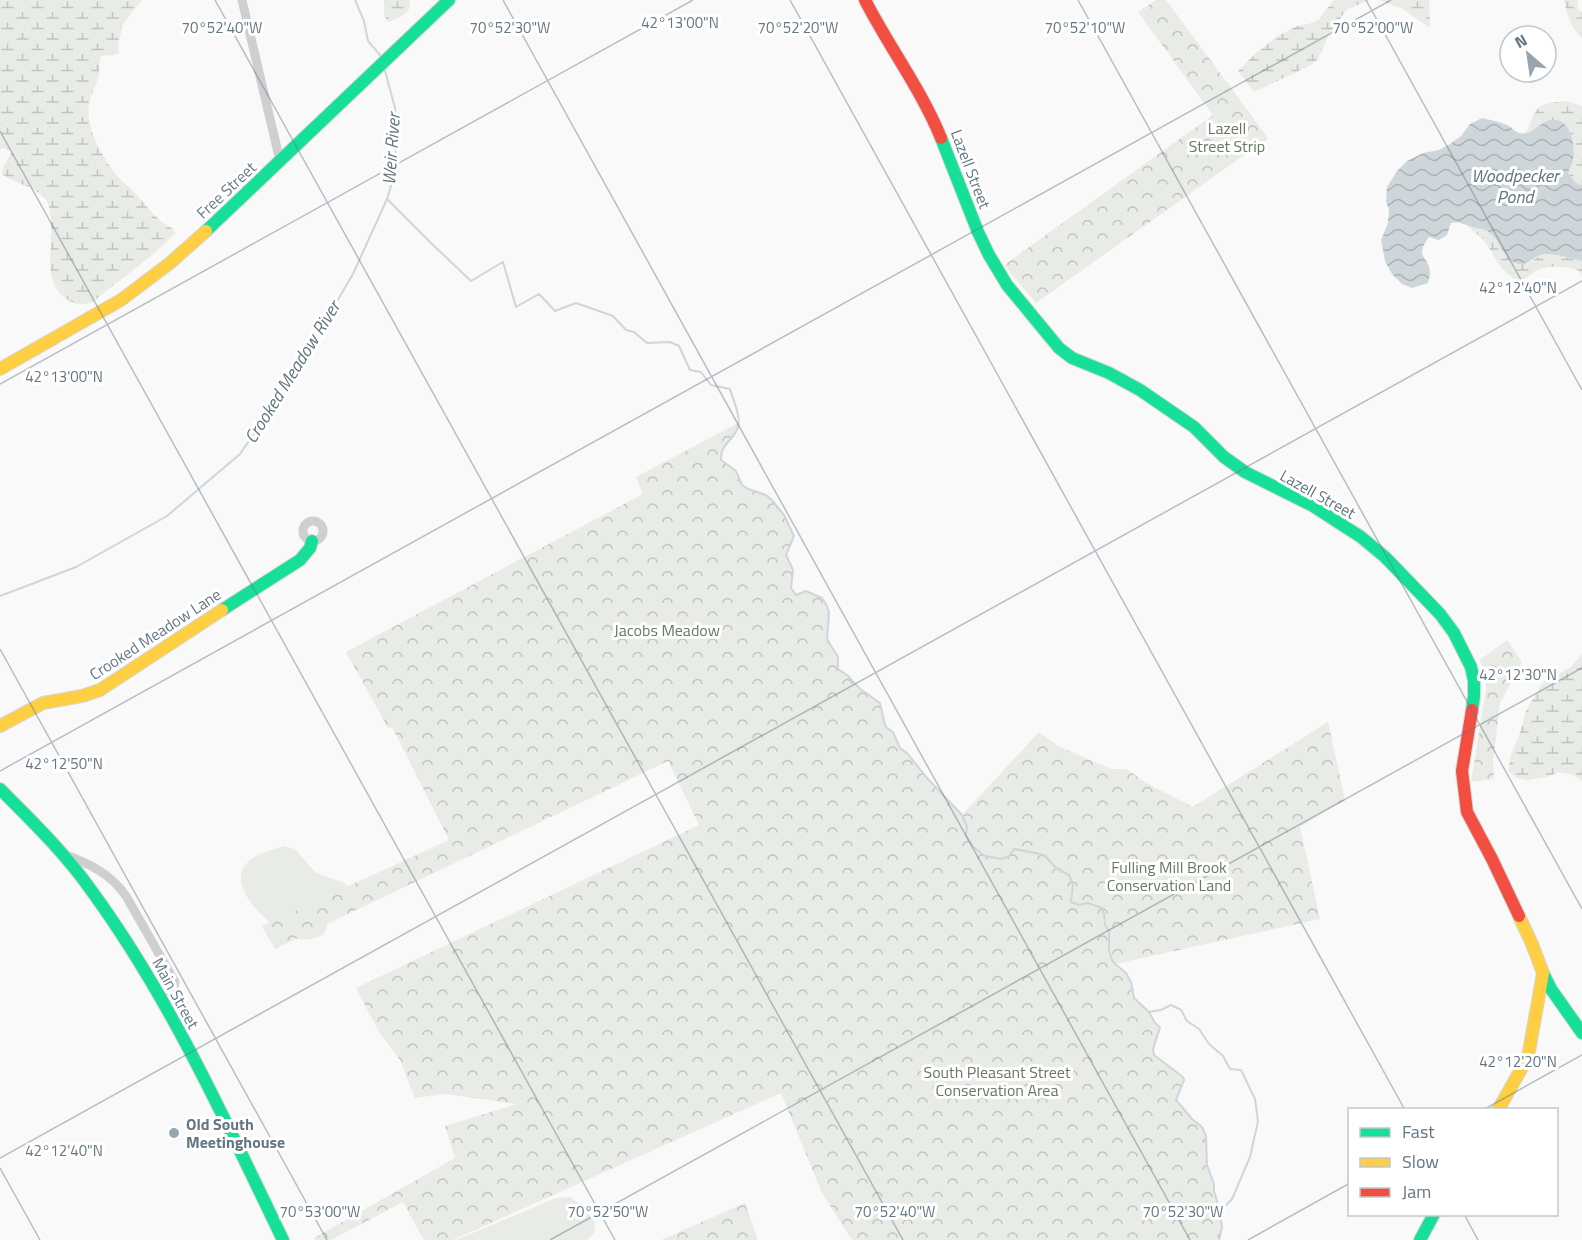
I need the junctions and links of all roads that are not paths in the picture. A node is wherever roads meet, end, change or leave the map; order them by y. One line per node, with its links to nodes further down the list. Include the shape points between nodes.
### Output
1 (242, 0): 4 (street)
2 (448, 0): 4 (street, Free Street)
3 (865, 0): 10 (street, Lazell Street, via 933,118 987,253 1007,285 1054,343 1072,358 1109,373 1183,419 1245,472 1313,506 1369,543 1454,633 1474,681 1462,771 1467,812)
4 (280, 161): 5 (street, Free Street, via 201,236 139,287)
5 (0, 369)
6 (312, 541): 7 (street, Crooked Meadow Lane, via 300,560 100,690 37,706)
7 (0, 726)
8 (0, 789): 9 (street, Main Street)
9 (63, 854): 11 (street, Main Street, via 108,912); 11 (street, via 104,873 126,896 175,982)
10 (1543, 973): 12 (street, Lazell Street); 13 (street, via 1528,1057)
11 (164, 1003): 15 (street, Main Street)
12 (1582, 1033)
13 (1499, 1108)
14 (1433, 1216): 16 (street)
15 (283, 1240)
16 (1420, 1240)

